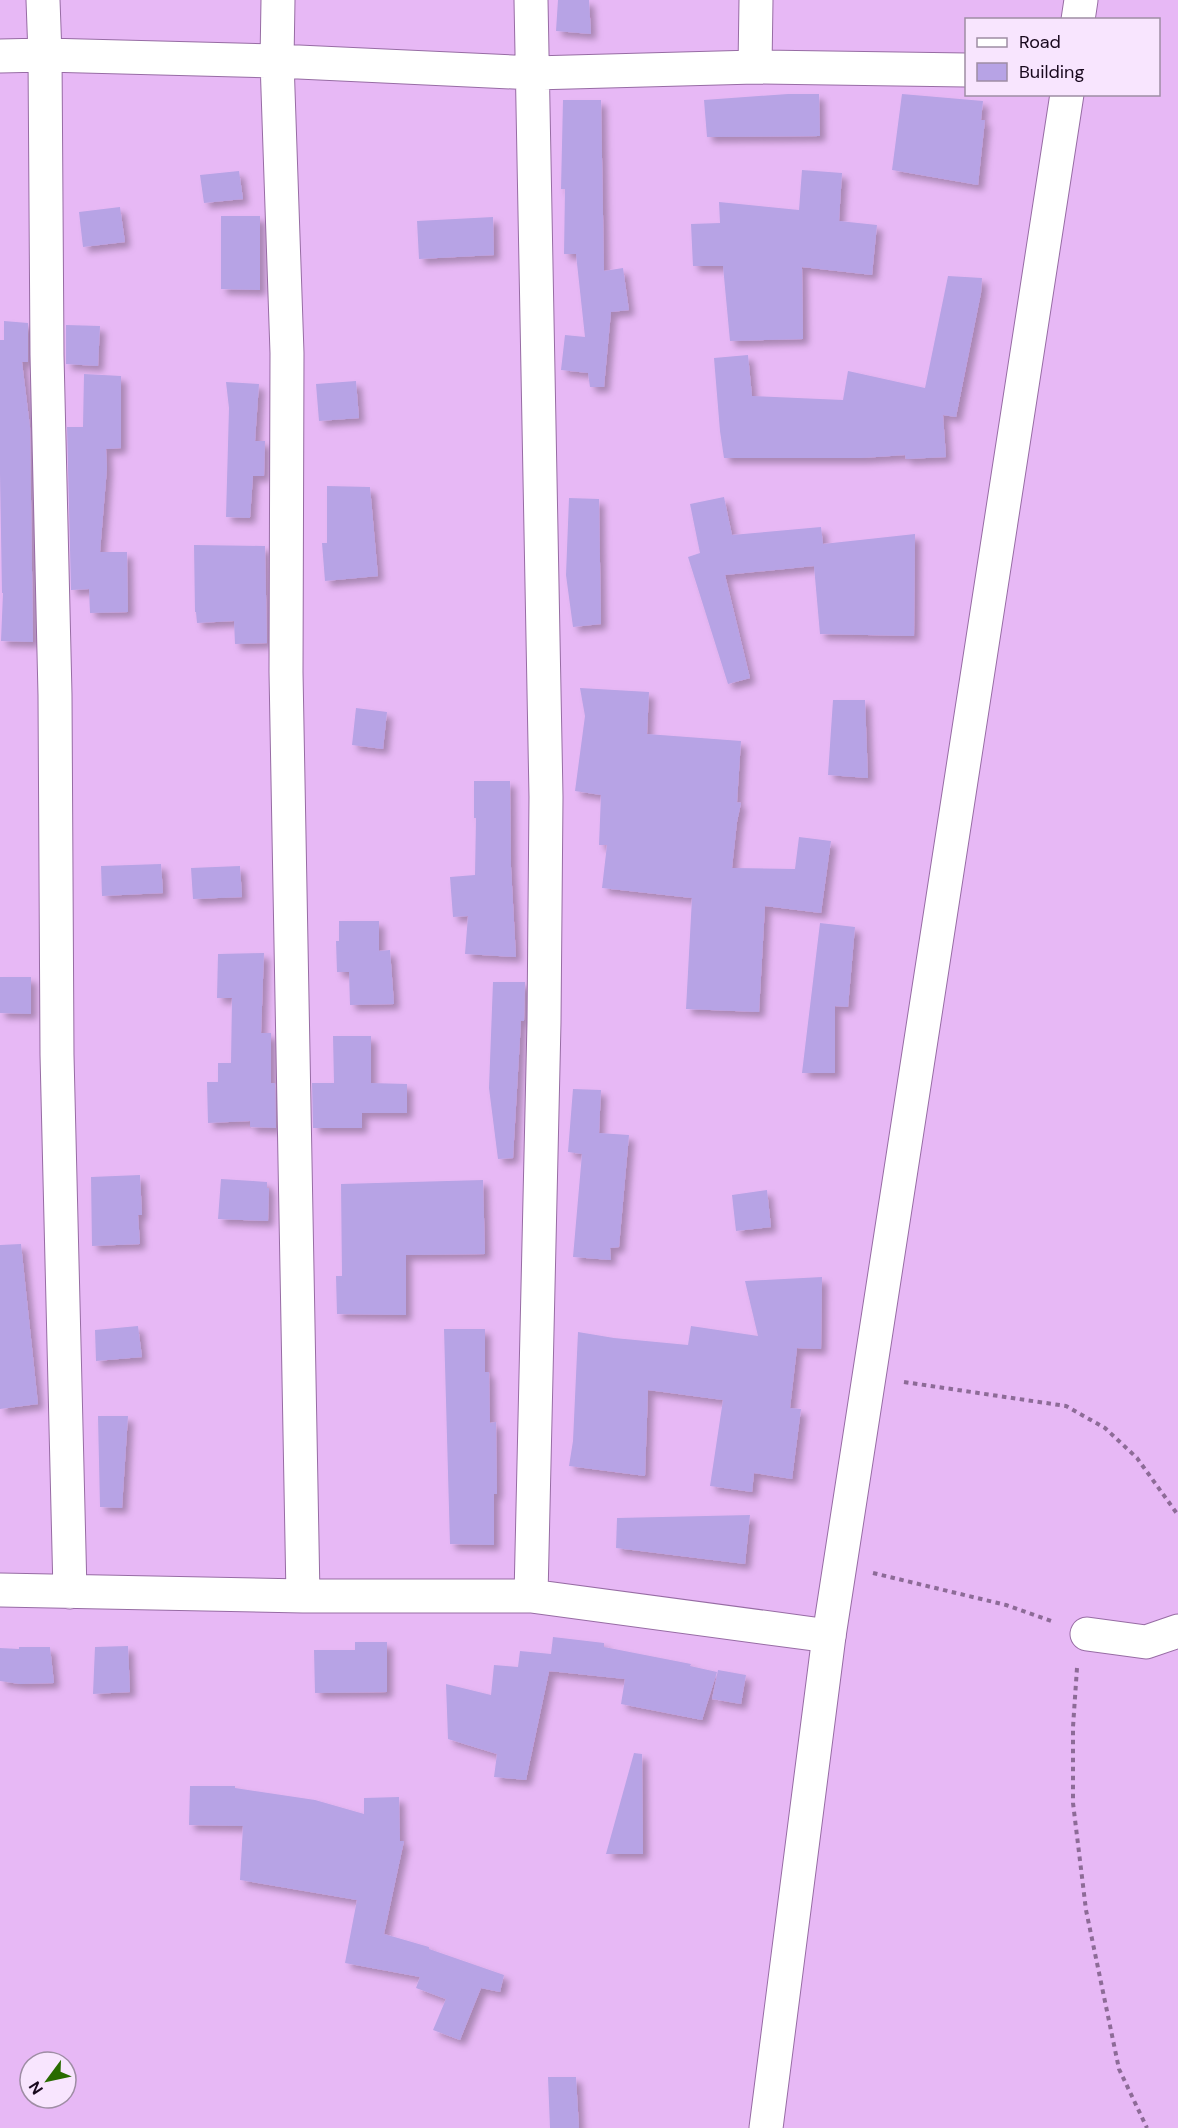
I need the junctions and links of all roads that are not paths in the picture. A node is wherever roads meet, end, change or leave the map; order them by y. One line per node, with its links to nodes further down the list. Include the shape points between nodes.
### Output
1 (43, 0): 7 (street)
2 (278, 0): 9 (street)
3 (531, 0): 12 (street)
4 (756, 0): 10 (street)
5 (1081, 0): 6 (street)
6 (1078, 18)
7 (45, 55): 8 (street); 9 (street); 15 (street, via 57,1055)
8 (0, 56)
9 (277, 61): 12 (street); 16 (street, via 287,353 286,695)
10 (755, 67): 11 (street); 12 (street)
11 (965, 70)
12 (534, 73): 17 (street, via 546,809)
13 (1066, 96): 20 (street)
14 (0, 1590): 15 (street)
15 (70, 1592): 16 (street)
16 (303, 1596): 17 (street)
17 (531, 1596): 20 (street)
18 (1178, 1630): 19 (street, via 1146,1642)
19 (1087, 1634)
20 (829, 1636): 21 (street)
21 (766, 2128)

